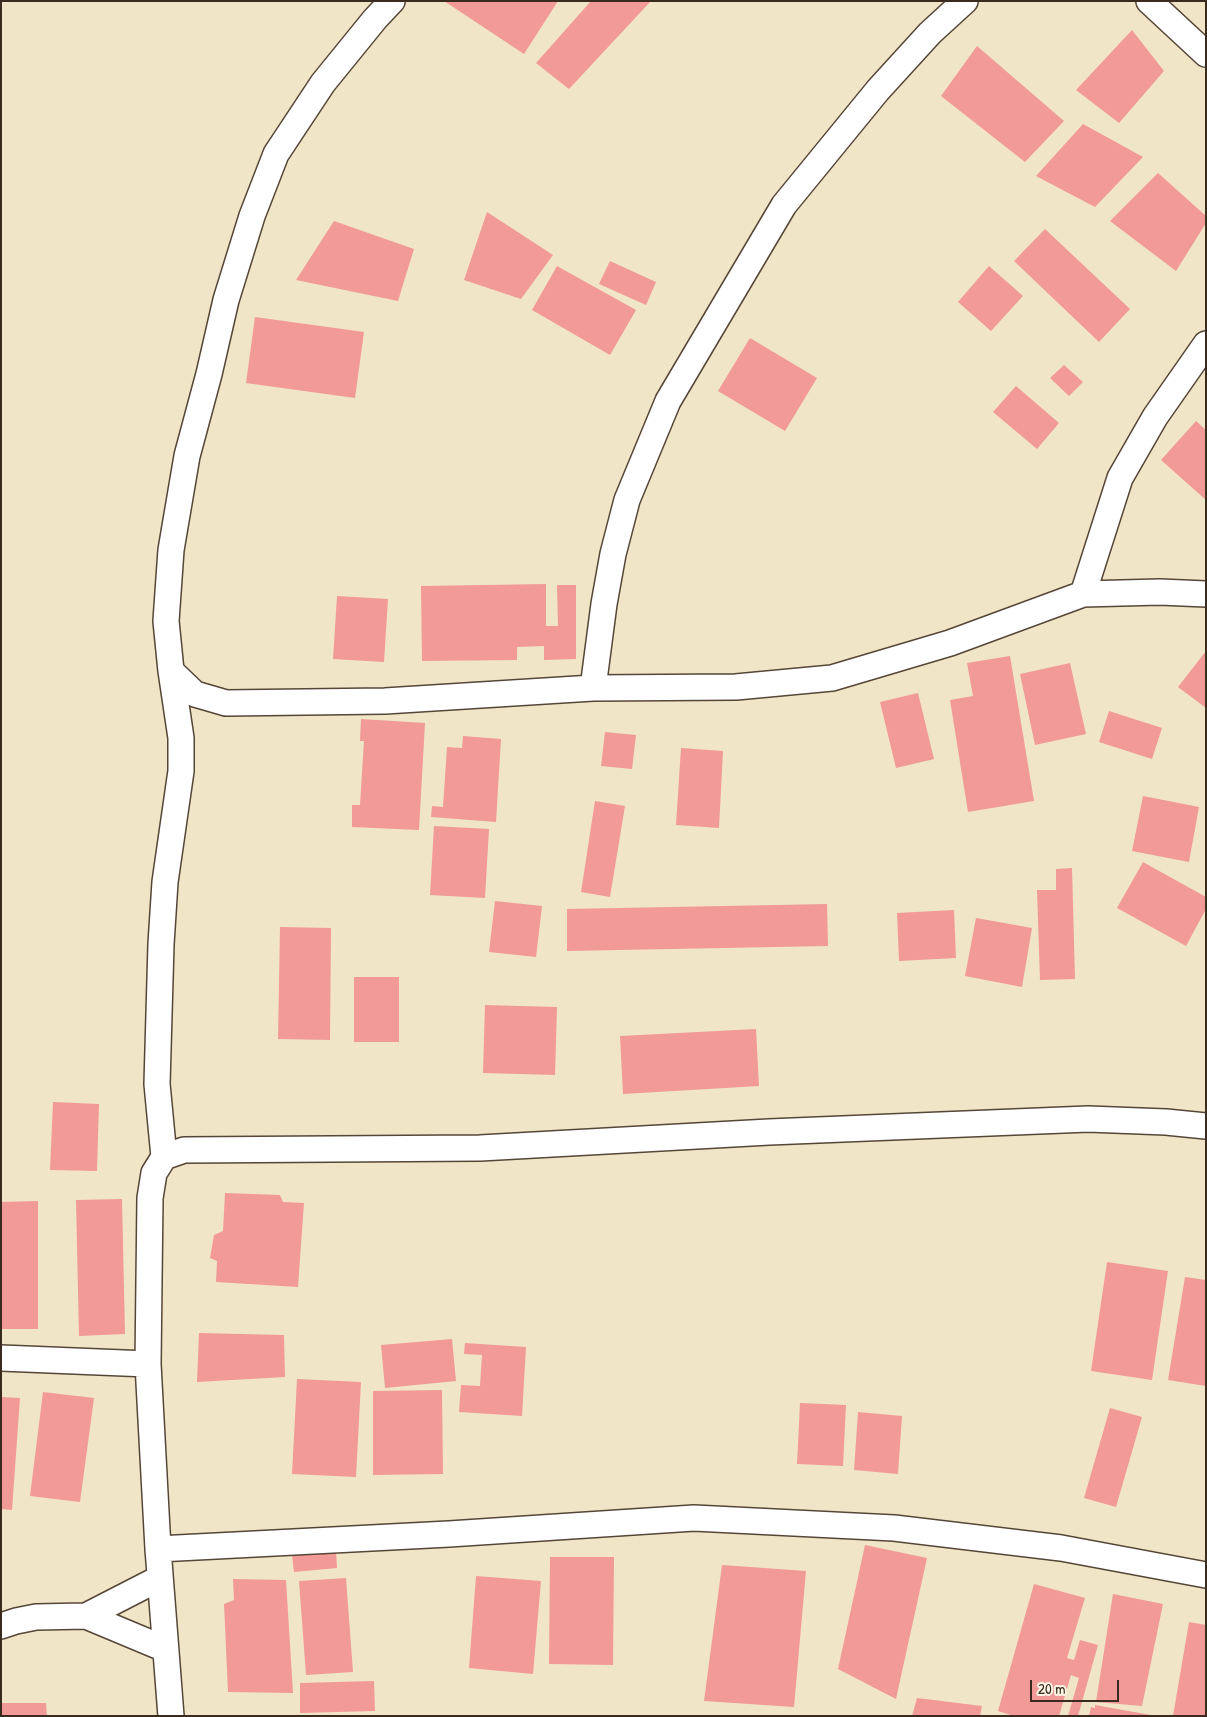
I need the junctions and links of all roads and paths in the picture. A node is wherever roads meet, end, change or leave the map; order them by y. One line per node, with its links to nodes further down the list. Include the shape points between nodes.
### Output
1 (392, 1): 8 (street, via 323,83 281,146 252,216 226,300 187,456 171,550 166,621)
2 (964, 1): 9 (street, via 878,90 784,205 668,401 625,509 613,554)
3 (1150, 1): 4 (street)
4 (1206, 54)
5 (1206, 344): 6 (street, via 1155,417 1120,478)
6 (1083, 594): 7 (street); 9 (street, via 950,643 832,678 736,687)
7 (1206, 594)
8 (171, 671): 9 (street, via 195,694 226,703 385,701); 11 (street, via 181,738 181,772 160,944 157,1084)
9 (593, 688)
10 (1206, 1126): 11 (street, via 1088,1119 480,1148 184,1150)
11 (164, 1157): 13 (street, via 154,1173 150,1198)
12 (1, 1358): 13 (street)
13 (148, 1364): 14 (street)
14 (158, 1549): 15 (street, via 694,1518 894,1528 1061,1548); 16 (street)
15 (1206, 1575)
16 (160, 1578): 17 (street); 19 (street)
17 (86, 1616): 18 (street, via 36,1617); 19 (street)
18 (1, 1626)
19 (166, 1649): 20 (street)
20 (171, 1716)

